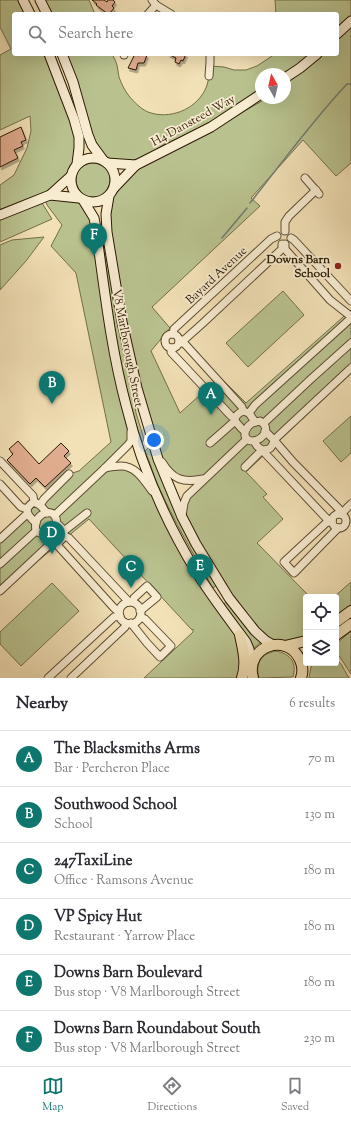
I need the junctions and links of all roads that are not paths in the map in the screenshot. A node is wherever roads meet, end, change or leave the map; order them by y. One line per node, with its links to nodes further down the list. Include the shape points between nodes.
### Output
1 (23, 0): 4 (main road)
2 (40, 0): 5 (main road)
3 (154, 3): 6 (street); 7 (street)
4 (29, 12)
5 (45, 12)
6 (149, 12)
7 (168, 12)
8 (351, 21): 9 (main road)
9 (339, 32)
10 (50, 56): 18 (main road, via 79,137)
11 (63, 56): 17 (main road, via 92,145)
12 (210, 56): 15 (street)
13 (315, 56): 14 (main road)
14 (291, 74)
15 (209, 76)
16 (255, 98): 19 (main road, H4 Dansteed Way, via 211,127)
17 (105, 161): 18 (main road, via 89,158); 19 (main road); 22 (main road, via 115,174)
18 (77, 164): 20 (main road)
19 (138, 164): 22 (main road, H4 Dansteed Way)
20 (71, 176): 23 (main road); 24 (main road, via 72,188)
21 (306, 178): 26 (street, via 318,192 288,216)
22 (111, 192): 24 (main road, via 97,202); 52 (main road, V8 Marlborough Street, via 106,221 107,232 132,371 158,457)
23 (46, 196): 24 (main road); 25 (main road)
24 (81, 199): 41 (main road, V8 Marlborough Street, via 94,218 117,371)
25 (0, 215)
26 (285, 231): 27 (street); 28 (street)
27 (277, 236): 29 (street, via 278,241); 32 (street, Bayard Avenue, via 174,329)
28 (291, 238): 29 (street); 30 (street)
29 (283, 244): 31 (street, via 330,300); 33 (street, via 282,250 264,267 203,324)
30 (351, 301)
31 (350, 316): 37 (street)
32 (173, 334): 33 (street, via 178,337); 35 (street, via 165,341 167,346)
33 (179, 342): 35 (street); 37 (street, via 184,343)
34 (351, 343): 40 (street)
35 (172, 348): 38 (street, via 171,352)
36 (351, 368): 45 (street)
37 (246, 412): 38 (street, via 238,413); 39 (street)
38 (235, 420): 42 (street); 46 (street)
39 (255, 422): 40 (street); 42 (street)
40 (264, 423): 43 (street)
41 (131, 424): 50 (street, via 131,441); 55 (main road, V8 Marlborough Street)
42 (245, 431): 44 (street)
43 (266, 431): 44 (street, via 260,439); 45 (street)
44 (250, 440): 47 (street); 53 (street)
45 (274, 440): 47 (street, via 268,450); 62 (street)
46 (210, 443)
47 (262, 450): 49 (street); 65 (street, via 327,519)
48 (0, 461): 56 (street)
49 (245, 467)
50 (105, 468): 55 (street, via 130,467); 61 (street)
51 (69, 474): 56 (street)
52 (170, 477): 53 (street, via 193,481); 63 (main road, V8 Marlborough Street)
53 (204, 479): 63 (street, via 187,496)
54 (0, 484): 58 (street)
55 (150, 484): 83 (main road, V8 Marlborough Street, via 196,571)
56 (37, 504): 58 (street, via 29,505); 59 (street)
57 (351, 504): 62 (street)
58 (27, 512): 67 (street); 71 (street)
59 (47, 513): 61 (street); 67 (street, via 38,519)
60 (87, 513): 70 (street)
61 (55, 514): 66 (street)
62 (340, 514): 64 (street); 65 (street, via 334,515)
63 (182, 517): 85 (main road, V8 Marlborough Street, via 229,598 255,631)
64 (349, 519): 68 (street, via 344,526)
65 (332, 521): 68 (street); 68 (street, via 326,523 284,562 294,573)
66 (56, 523): 69 (street, via 50,531); 70 (street)
67 (36, 527): 69 (street, via 40,533); 73 (street)
68 (338, 528)
69 (44, 532): 72 (street)
70 (64, 534): 72 (street, via 62,540); 75 (street)
71 (0, 539)
72 (54, 542): 74 (street); 77 (street)
73 (0, 564)
74 (0, 592)
75 (131, 602): 77 (street, via 122,605); 78 (street, via 137,604); 78 (street, via 147,586 157,597)
76 (351, 611): 79 (main road)
77 (119, 614): 80 (street, via 122,620); 89 (street)
78 (140, 614): 80 (street, via 138,620); 80 (street, via 171,646 160,657)
79 (339, 620)
80 (129, 623): 90 (street)
81 (351, 624): 82 (main road)
82 (339, 633)
83 (240, 635): 88 (main road, V8 Marlborough Street, via 249,649); 88 (main road, via 244,667)
84 (303, 642): 86 (main road)
85 (273, 645): 86 (main road); 88 (main road, via 260,651 255,657)
86 (285, 646): 87 (main road, via 298,656)
87 (302, 673)
88 (250, 674)
89 (48, 678)
90 (71, 678)

